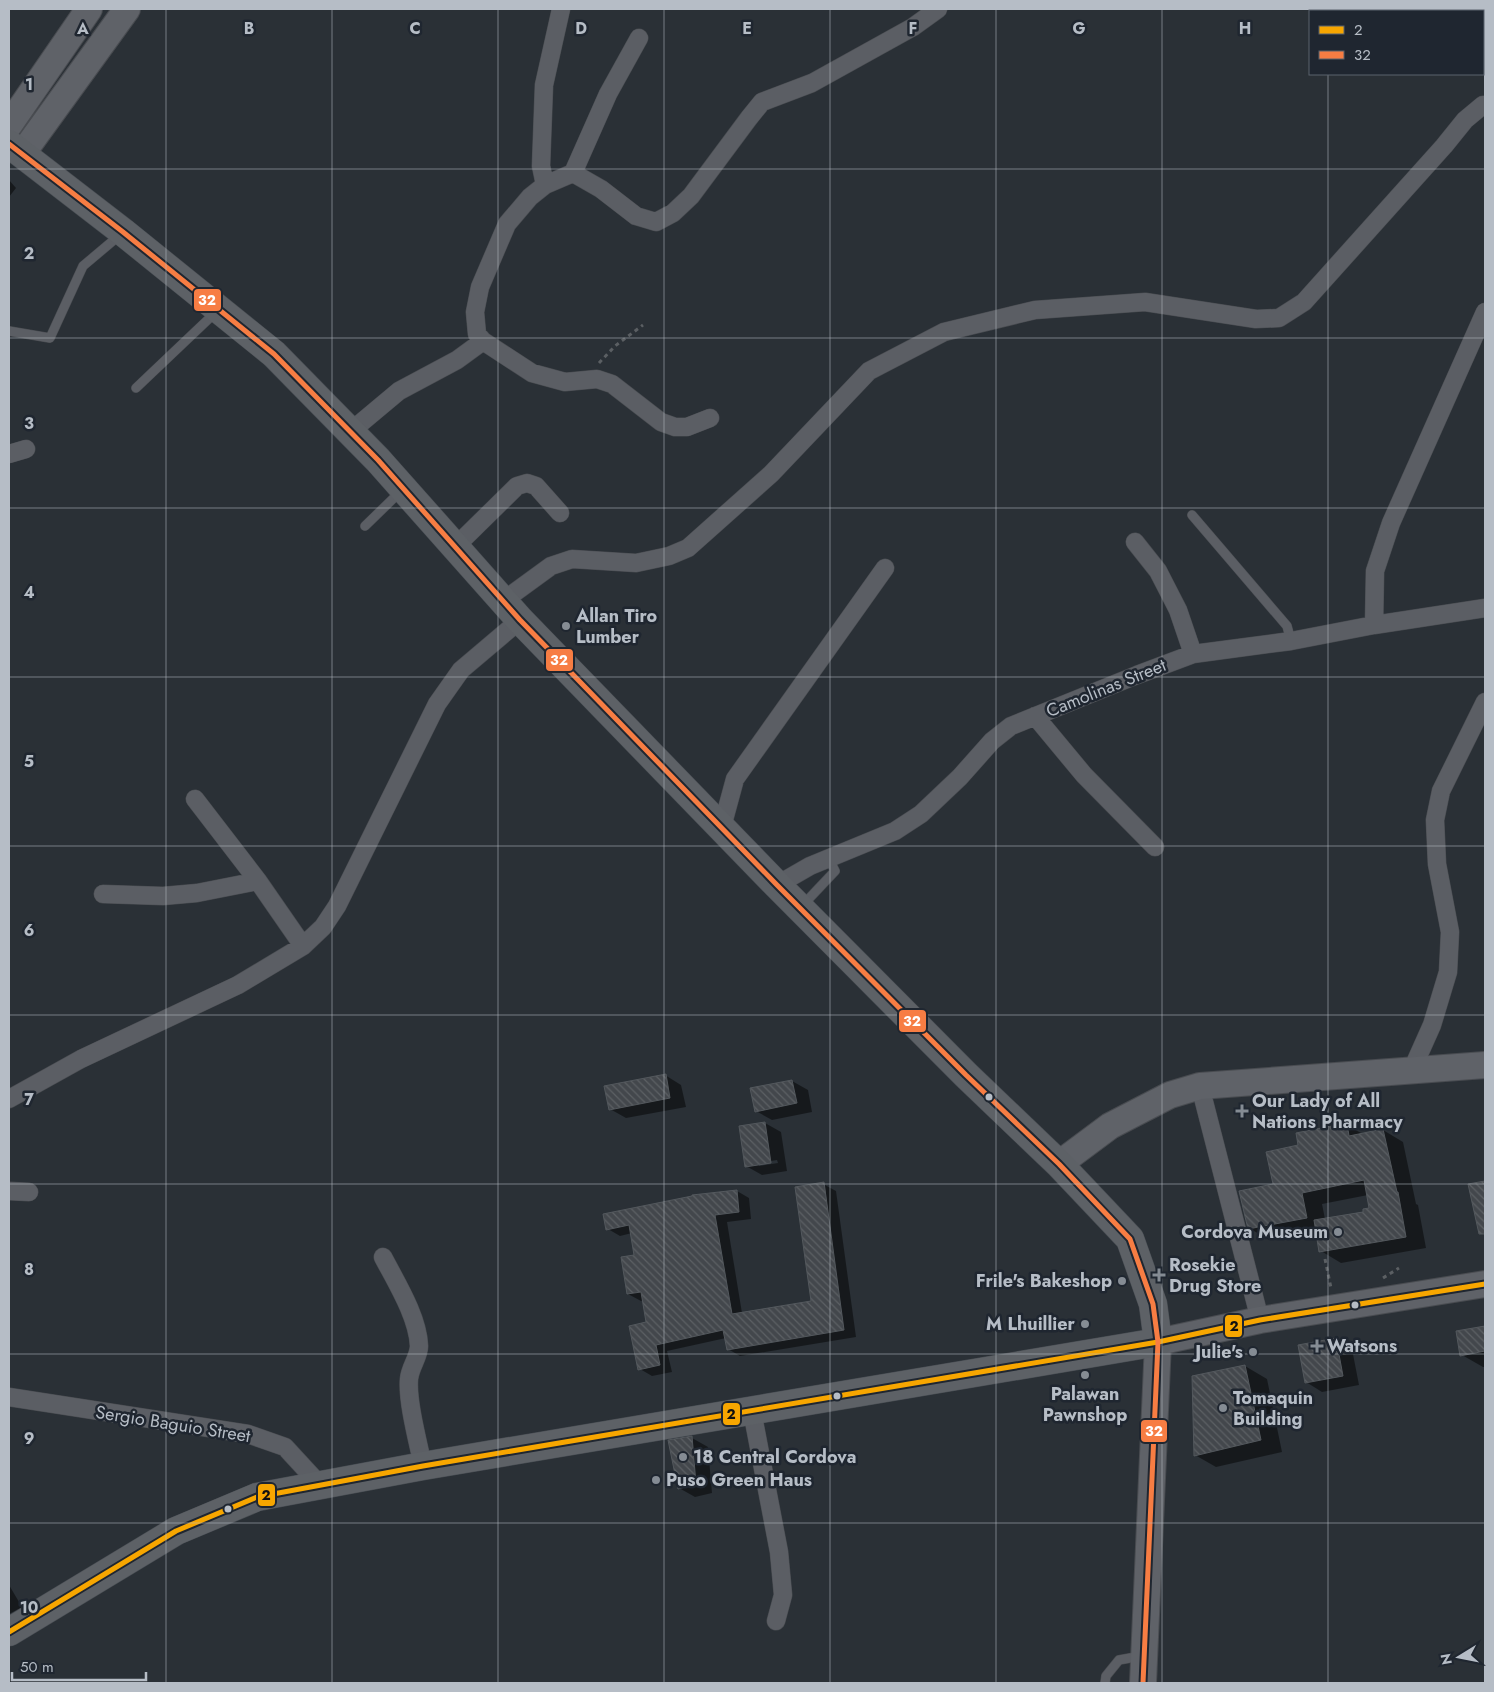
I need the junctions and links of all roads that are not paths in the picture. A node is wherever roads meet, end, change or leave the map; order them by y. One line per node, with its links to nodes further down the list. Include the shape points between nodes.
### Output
1 (89, 9): 7 (street)
2 (127, 9): 8 (street)
3 (561, 9): 10 (street, via 544,85 542,166)
4 (938, 9): 9 (street, via 913,27 812,83 762,102 691,196 673,213 656,222 636,216 601,189)
5 (639, 38): 9 (street, via 608,94)
6 (1485, 105): 27 (street, via 1465,120 1304,302 1291,312 1279,318 1256,319 1145,302 1035,310 944,332 869,371 771,474 688,548 636,563 572,559 552,566)
7 (9, 126)
8 (15, 149): 11 (main road)
9 (573, 174): 10 (street)
10 (545, 185): 15 (street, via 507,224 480,287 475,312 477,334)
11 (123, 232): 12 (main road); 14 (lane, via 83,266 50,338)
12 (219, 308): 16 (lane); 18 (main road, via 274,354)
13 (1485, 312): 28 (street, via 1391,523 1375,571)
14 (9, 331)
15 (483, 342): 17 (street, via 532,373 565,382 597,379 612,384 661,422 674,427 687,427); 18 (street, via 399,391)
16 (136, 388)
17 (710, 418)
18 (350, 432): 19 (main road)
19 (403, 489): 22 (lane); 24 (main road)
20 (560, 513): 24 (street, via 536,486 527,483 516,486)
21 (1192, 514): 29 (lane, via 1287,626)
22 (364, 526)
23 (1135, 542): 30 (street, via 1158,571 1178,610)
24 (455, 547): 27 (main road)
25 (884, 568): 34 (street, via 735,779)
26 (1485, 608): 28 (street, Camolinas Street)
27 (512, 610): 34 (main road); 41 (street, via 437,704 337,906 323,927)
28 (1374, 625): 29 (street, Camolinas Street)
29 (1291, 641): 30 (street, Camolinas Street)
30 (1193, 654): 32 (street, Camolinas Street)
31 (1485, 702): 43 (street, via 1441,791 1435,820 1437,864 1450,932 1448,972 1432,1025)
32 (1035, 716): 35 (street, via 1084,775); 36 (street, Camolinas Street, via 1011,726 992,740 960,777 921,814 895,831)
33 (196, 800): 37 (street)
34 (722, 827): 38 (main road)
35 (1155, 847)
36 (829, 859): 38 (street, Camolinas Street); 40 (lane, via 834,871)
37 (258, 881): 39 (street, via 163,896); 41 (street)
38 (778, 885): 40 (main road)
39 (103, 894)
40 (800, 908): 46 (main road)
41 (302, 946): 45 (street, via 238,985 81,1059)
42 (1485, 1065): 43 (street)
43 (1411, 1072): 44 (street)
44 (1200, 1086): 46 (street, via 1170,1095 1110,1126); 51 (street)
45 (9, 1100)
46 (1059, 1164): 52 (main road, via 1130,1239 1153,1304)
47 (9, 1191): 48 (street)
48 (29, 1192)
49 (383, 1257): 55 (street, via 416,1330 419,1345 409,1378 409,1394)
50 (1485, 1284): 51 (street)
51 (1260, 1320): 52 (street)
52 (1158, 1342): 54 (main road); 59 (street)
53 (9, 1397): 56 (street, Sergio Baguio Street, via 248,1434 285,1447)
54 (752, 1411): 55 (main road); 57 (street, via 779,1552 783,1595)
55 (423, 1466): 56 (main road)
56 (320, 1485): 58 (main road, via 257,1496 176,1531)
57 (776, 1621)
58 (9, 1632)
59 (1144, 1656): 60 (lane, via 1119,1660 1106,1676); 61 (street)
60 (1105, 1683)
61 (1143, 1683)

